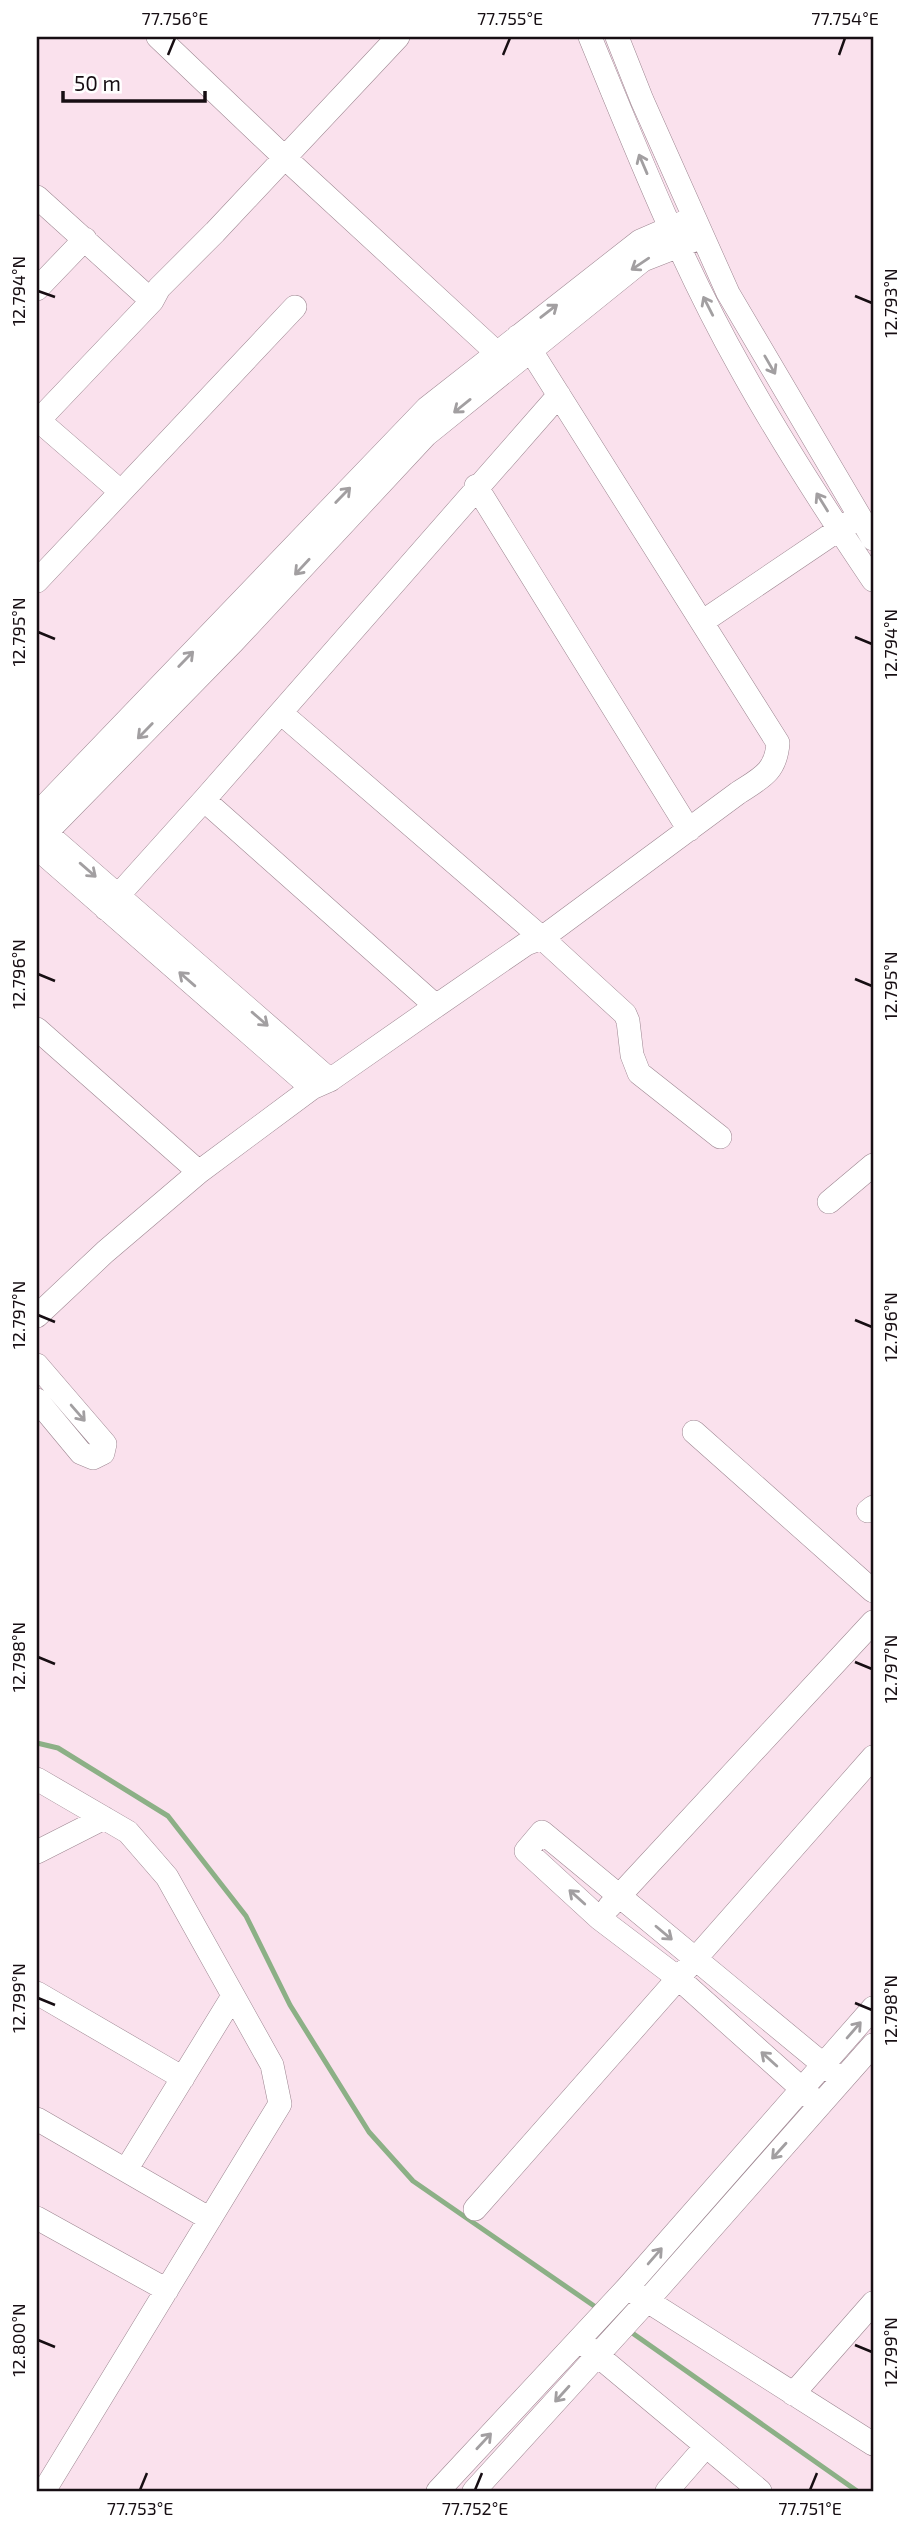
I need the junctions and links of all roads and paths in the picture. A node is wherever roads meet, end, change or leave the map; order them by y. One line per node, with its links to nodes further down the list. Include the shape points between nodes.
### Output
1 (158, 37): 5 (street)
2 (398, 37): 5 (street)
3 (590, 37): 8 (street, one-way to 3)
4 (617, 37): 7 (street)
5 (285, 157): 11 (street, via 159,288); 14 (street)
6 (37, 197): 9 (street)
7 (698, 227): 8 (street); 19 (street, one-way to 19)
8 (674, 236): 13 (street, via 640,241); 19 (street, one-way to 8, via 741,369)
9 (85, 239): 10 (street); 11 (street)
10 (37, 289)
11 (152, 301): 16 (street)
12 (295, 307): 18 (street)
13 (525, 343): 14 (street); 15 (street); 27 (street, one-way to 27, via 426,435 234,640)
14 (497, 353): 27 (street, one-way to 14, via 427,408)
15 (559, 395): 17 (street); 23 (street)
16 (37, 421): 18 (street)
17 (476, 486): 24 (street); 26 (street)
18 (120, 491): 22 (street)
19 (848, 523): 20 (street); 21 (street); 23 (street)
20 (873, 539)
21 (873, 580)
22 (37, 581)
23 (702, 622): 26 (street, via 778,743 777,759 766,775)
24 (281, 713): 25 (street); 29 (street)
25 (204, 800): 28 (street); 30 (street)
26 (689, 830): 29 (street)
27 (39, 833): 28 (street)
28 (112, 902): 32 (street)
29 (542, 938): 30 (street, via 526,944); 33 (street, via 625,1014 639,1073)
30 (436, 1006): 32 (street)
31 (37, 1029): 35 (street)
32 (321, 1084): 35 (street)
33 (720, 1137)
34 (873, 1165): 36 (street)
35 (199, 1172): 37 (street)
36 (829, 1202)
37 (37, 1316)
38 (37, 1365): 39 (street, one-way to 39, via 104,1444 103,1453 93,1458 81,1452)
39 (37, 1400)
40 (694, 1433): 41 (street)
41 (873, 1591)
42 (873, 1622): 47 (street)
43 (873, 1757): 49 (street)
44 (37, 1779): 45 (street)
45 (104, 1818): 46 (street); 52 (street, via 128,1832 167,1877)
46 (37, 1852)
47 (619, 1896): 48 (street); 48 (street, one-way to 47, via 526,1851 542,1832); 49 (street, one-way to 49)
48 (599, 1918): 50 (street)
49 (695, 1959): 50 (street); 55 (street)
50 (678, 1978): 58 (street, one-way to 50); 62 (street)
51 (37, 1993): 56 (street)
52 (233, 1996): 56 (street); 64 (street, via 272,2066 280,2104)
53 (873, 2008): 55 (street, one-way to 53)
54 (873, 2045): 57 (street)
55 (823, 2066): 57 (street); 58 (street)
56 (183, 2078): 61 (street)
57 (842, 2080): 59 (street)
58 (802, 2089): 59 (street); 65 (street, one-way to 58)
59 (820, 2105): 67 (street, one-way to 67)
60 (37, 2119): 61 (street)
61 (126, 2170): 64 (street)
62 (475, 2209)
63 (37, 2218): 66 (street)
64 (210, 2219): 66 (street)
65 (627, 2288): 67 (street); 69 (street)
66 (167, 2290): 74 (street)
67 (647, 2301): 70 (street); 71 (street)
68 (873, 2303): 71 (street)
69 (578, 2340): 70 (street); 75 (street, one-way to 69)
70 (597, 2355): 73 (street); 76 (street, one-way to 76)
71 (793, 2394): 72 (street)
72 (873, 2444)
73 (706, 2446): 77 (street); 78 (street)
74 (44, 2491)
75 (438, 2491)
76 (474, 2491)
77 (667, 2491)
78 (760, 2491)

